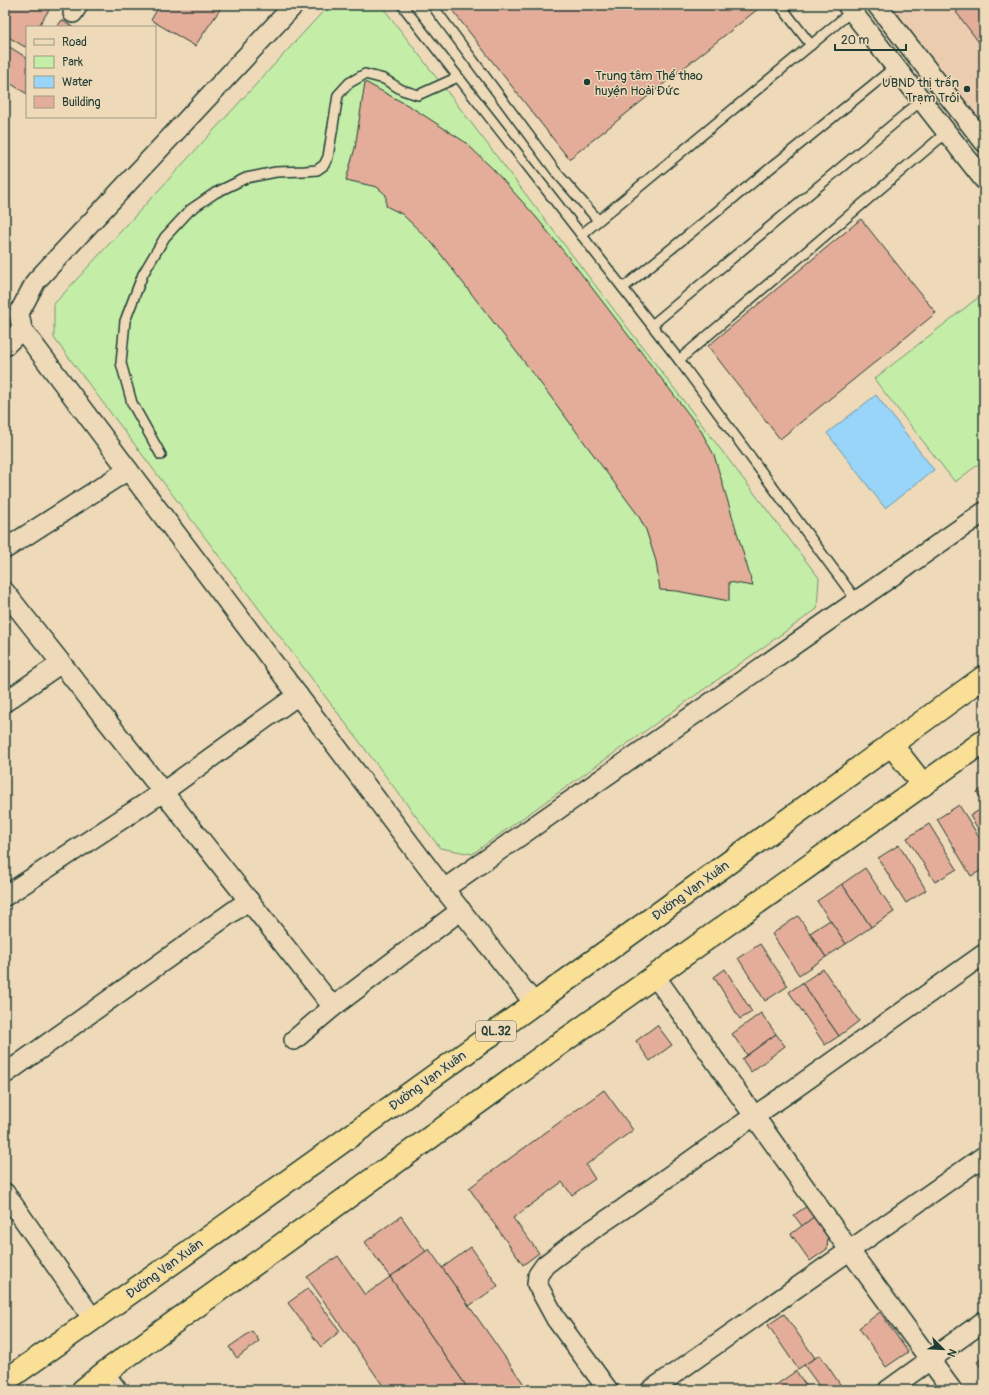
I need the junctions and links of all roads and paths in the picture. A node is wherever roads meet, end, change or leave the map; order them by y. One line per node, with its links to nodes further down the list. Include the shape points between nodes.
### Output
1 (294, 5): 18 (street, via 36,281 19,313)
2 (402, 5): 9 (lane)
3 (432, 5): 14 (lane, via 556,172)
4 (780, 5): 7 (lane)
5 (877, 5): 12 (street)
6 (850, 8): 7 (lane); 8 (street)
7 (811, 45): 14 (lane)
8 (896, 66): 10 (street); 16 (lane)
9 (458, 77): 15 (lane); 21 (lane, via 418,95 364,74 348,83 338,95 328,157 324,165 317,170 276,172 246,178 215,193 190,210 165,236 143,274 125,321 121,363 132,403)
10 (922, 100): 11 (street); 17 (lane)
11 (947, 132): 13 (street); 20 (lane)
12 (984, 142)
13 (984, 180)
14 (598, 220): 15 (lane)
15 (581, 235): 16 (lane)
16 (623, 288): 17 (lane)
17 (652, 325): 20 (lane)
18 (22, 329): 19 (street); 22 (street)
19 (5, 346)
20 (679, 360): 26 (lane)
21 (161, 455)
22 (128, 470): 24 (street); 29 (street)
23 (984, 512): 26 (street)
24 (5, 549)
25 (5, 592): 27 (street)
26 (857, 601): 35 (street)
27 (61, 663): 30 (street); 34 (street)
28 (984, 677): 32 (highway, Đường Vạn Xuân / QL.32)
29 (298, 695): 34 (street); 35 (street)
30 (5, 702)
31 (984, 741): 33 (highway)
32 (891, 744): 33 (highway); 41 (highway, Đường Vạn Xuân / QL.32)
33 (923, 785): 40 (highway)
34 (163, 792): 36 (street); 37 (street)
35 (444, 889): 38 (street)
36 (5, 896)
37 (249, 900): 42 (street); 44 (street)
38 (461, 910): 41 (street); 42 (street)
39 (984, 954): 45 (street)
40 (655, 976): 45 (street); 52 (highway)
41 (534, 1003): 49 (highway, Đường Vạn Xuân / QL.32)
42 (333, 1007): 43 (street)
43 (294, 1040)
44 (5, 1074)
45 (755, 1116): 48 (street); 56 (street, via 583,1236 545,1265 538,1275 537,1284 556,1319)
46 (984, 1156): 48 (street)
47 (5, 1193): 49 (street)
48 (850, 1251): 51 (street); 57 (street)
49 (93, 1319): 53 (highway, Đường Vạn Xuân / QL.32)
50 (984, 1320): 51 (street)
51 (930, 1360): 58 (street); 59 (street)
52 (104, 1373): 54 (highway); 55 (street)
53 (5, 1381)
54 (82, 1390)
55 (117, 1390)
56 (608, 1390)
57 (651, 1390)
58 (888, 1390)
59 (952, 1390)

